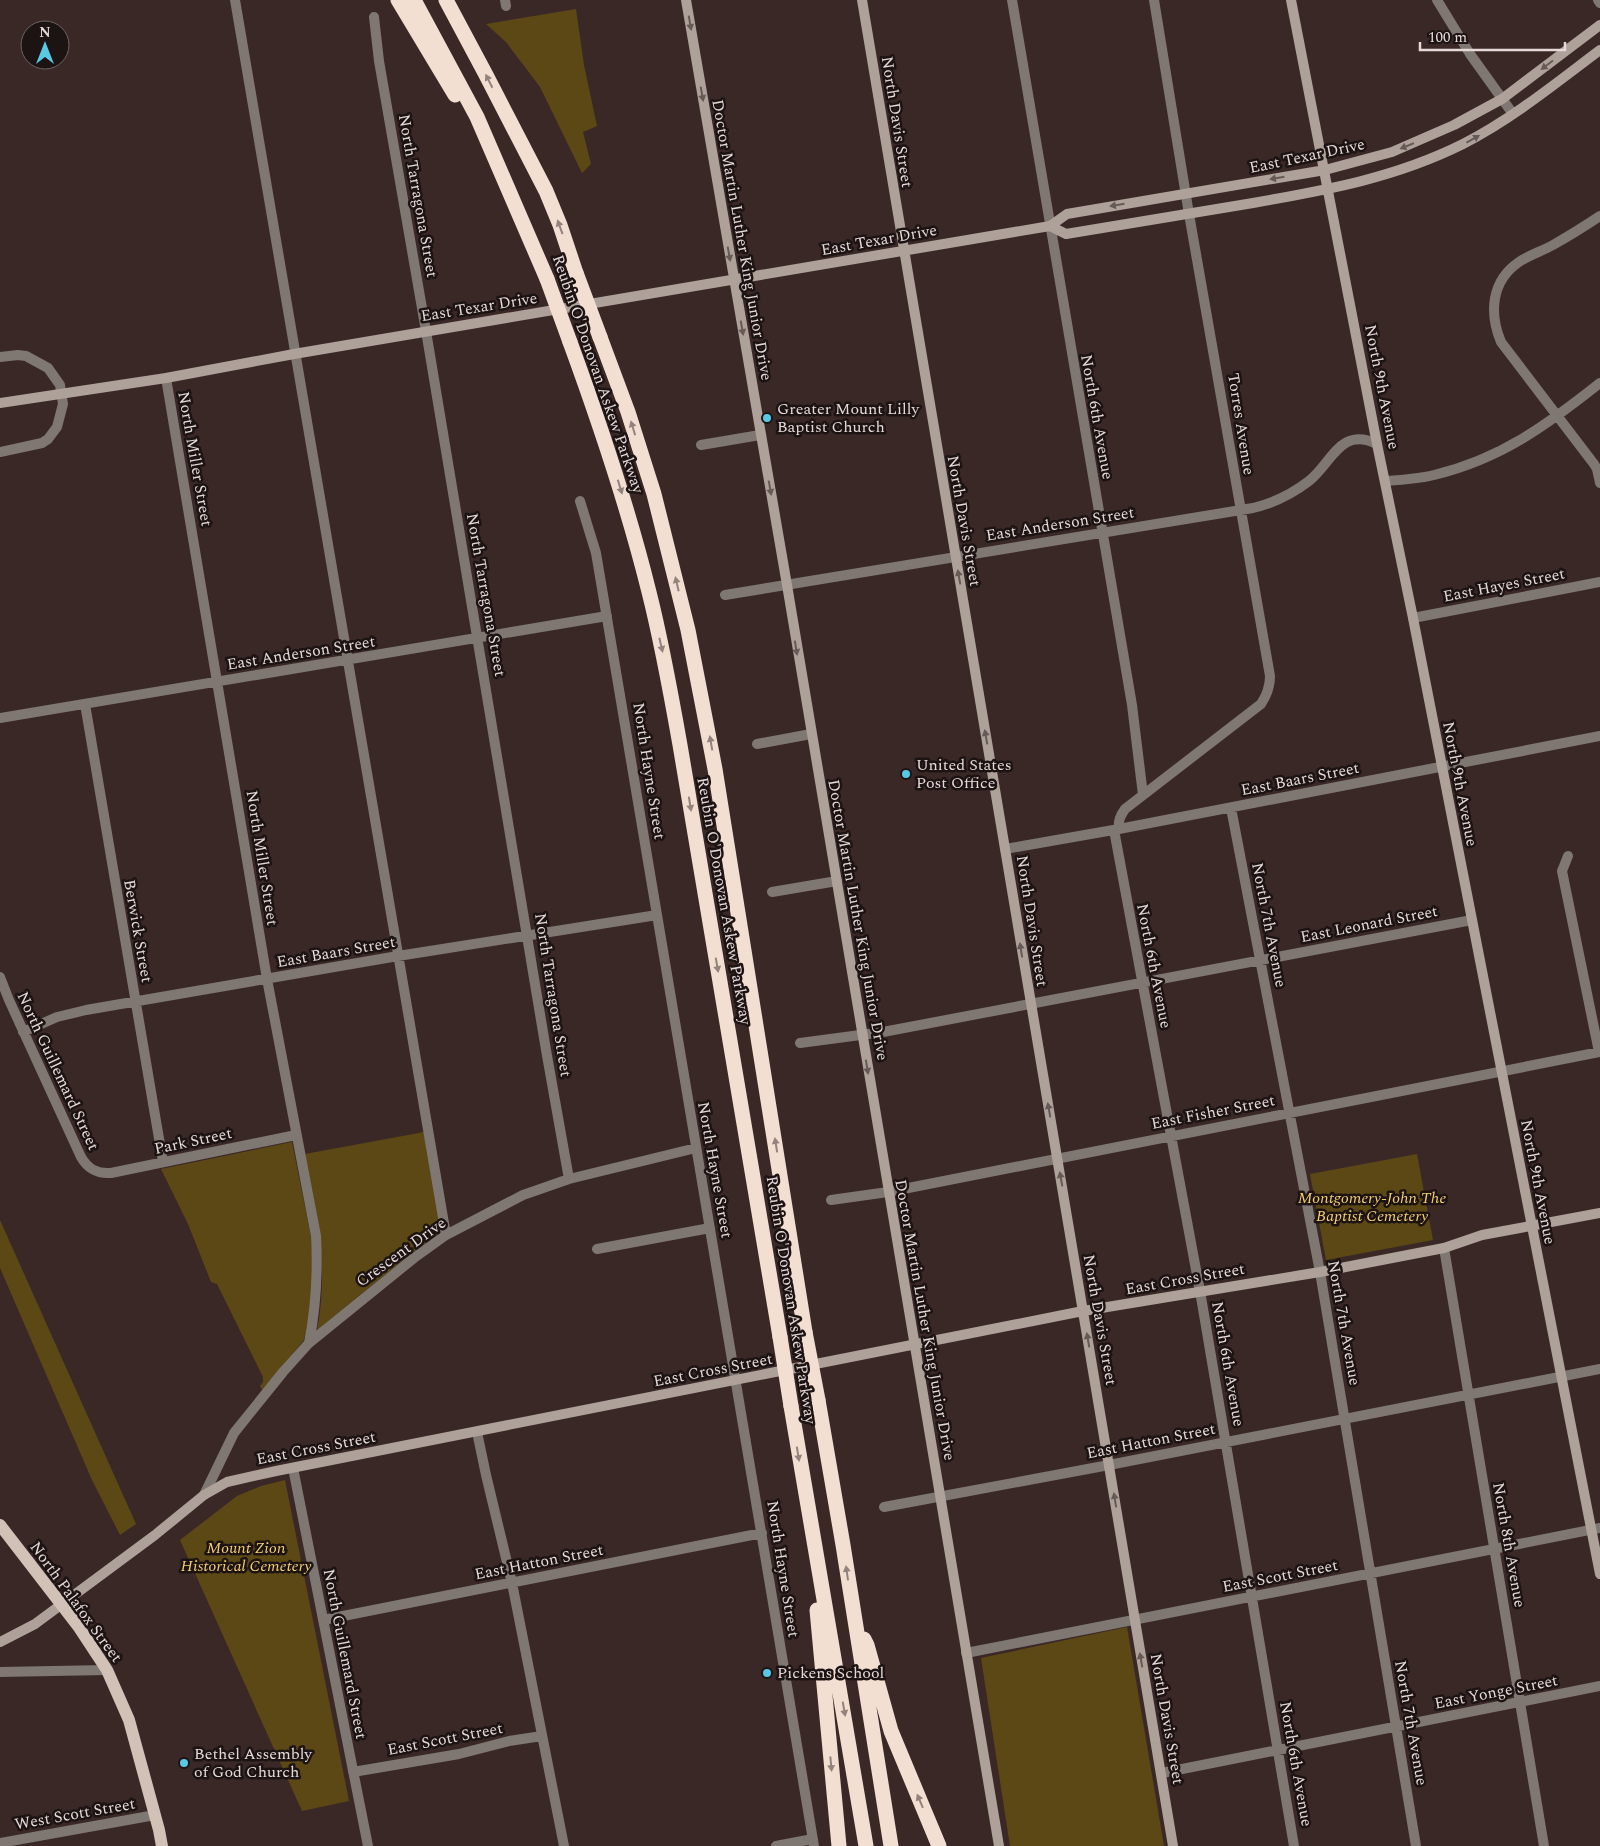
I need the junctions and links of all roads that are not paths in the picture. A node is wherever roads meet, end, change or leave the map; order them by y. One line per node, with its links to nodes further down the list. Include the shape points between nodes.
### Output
1 (235, 0): 26 (street)
2 (398, 0): 17 (highway)
3 (414, 0): 17 (highway, Reubin O'Donovan Askew Parkway, via 477,117)
4 (446, 0): 124 (highway, Reubin O'Donovan Askew Parkway, one-way to 4, bridge, via 717,778 688,630 654,494 628,412 546,191)
5 (686, 0): 24 (main road, Doctor Martin Luther King Junior Drive, one-way to 24)
6 (862, 0): 23 (main road, North Davis Street)
7 (1012, 0): 22 (street, North 6th Avenue)
8 (1154, 0): 19 (street, Torres Avenue)
9 (1292, 0): 16 (main road, North 9th Avenue)
10 (1437, 0): 14 (street, via 1454,31)
11 (374, 17): 25 (street, North Tarragona Street)
12 (1600, 25): 14 (main road, East Texar Drive, one-way to 14)
13 (1600, 50): 15 (main road, East Texar Drive)
14 (1502, 99): 15 (street); 16 (main road, East Texar Drive, one-way to 16, via 1392,152)
15 (1513, 114): 18 (main road, East Texar Drive, one-way to 15, via 1423,162 1463,144)
16 (1325, 170): 18 (main road, North 9th Avenue); 19 (main road, East Texar Drive, one-way to 19)
17 (506, 183): 111 (highway, Reubin O'Donovan Askew Parkway, one-way to 111, bridge, via 547,279 601,426 649,593 680,745)
18 (1328, 190): 20 (main road, East Texar Drive); 34 (main road, North 9th Avenue)
19 (1186, 194): 20 (street, Torres Avenue); 22 (main road, East Texar Drive, one-way to 22, via 1067,214)
20 (1189, 214): 22 (main road, East Texar Drive, via 1066,234); 40 (street, Torres Avenue)
21 (1600, 216): 32 (street, via 1519,262 1504,276 1494,299 1494,320 1501,342)
22 (1050, 226): 23 (main road, East Texar Drive); 41 (street, North 6th Avenue)
23 (903, 251): 24 (main road, East Texar Drive); 42 (main road, North Davis Street)
24 (734, 280): 25 (main road, East Texar Drive); 33 (main road, Doctor Martin Luther King Junior Drive, one-way to 33)
25 (426, 331): 26 (main road, East Texar Drive); 48 (street, North Tarragona Street)
26 (294, 354): 28 (main road, East Texar Drive); 49 (street)
27 (0, 357): 30 (street, via 18,355 33,359 55,376)
28 (166, 378): 30 (main road, East Texar Drive); 50 (street, North Miller Street)
29 (1600, 383): 32 (street)
30 (62, 393): 31 (main road, East Texar Drive); 36 (street, via 57,427 48,440)
31 (0, 403)
32 (1558, 416): 37 (street, via 1511,446 1464,466 1434,475); 38 (street, via 1594,464)
33 (760, 435): 35 (street); 44 (main road, Doctor Martin Luther King Junior Drive, one-way to 44)
34 (1377, 444): 37 (main road, North 9th Avenue); 40 (street, East Anderson Street, via 1363,439 1346,442 1299,489 1265,505)
35 (701, 445)
36 (0, 452)
37 (1385, 481): 47 (main road, North 9th Avenue)
38 (1600, 483)
39 (580, 501): 46 (street, North Hayne Street, via 596,553)
40 (1240, 510): 41 (street, East Anderson Street); 57 (street, Torres Avenue, via 1270,686 1261,704)
41 (1102, 532): 42 (street, East Anderson Street); 57 (street, North 6th Avenue, via 1132,705)
42 (955, 557): 44 (street, East Anderson Street); 60 (main road, North Davis Street, one-way to 42)
43 (1600, 582): 47 (street, East Hayes Street)
44 (787, 584): 45 (street, East Anderson Street); 53 (main road, Doctor Martin Luther King Junior Drive, one-way to 53)
45 (725, 595)
46 (607, 616): 48 (street, East Anderson Street); 64 (street, North Hayne Street)
47 (1413, 618): 56 (main road, North 9th Avenue)
48 (478, 638): 49 (street, East Anderson Street); 66 (street, North Tarragona Street)
49 (348, 660): 50 (street, East Anderson Street); 67 (street)
50 (217, 682): 51 (street, East Anderson Street); 70 (street, North Miller Street)
51 (85, 704): 52 (street, East Anderson Street); 72 (street, Berwick Street)
52 (0, 718)
53 (810, 734): 55 (street); 62 (main road, Doctor Martin Luther King Junior Drive)
54 (1600, 736): 56 (street, East Baars Street)
55 (757, 744)
56 (1441, 767): 58 (street, East Baars Street); 65 (main road, North 9th Avenue)
57 (1143, 795): 59 (street, North 6th Avenue, via 1120,815)
58 (1231, 808): 59 (street, East Baars Street); 68 (street, North 7th Avenue)
59 (1116, 830): 60 (street, East Baars Street); 71 (street, North 6th Avenue)
60 (1005, 849): 73 (main road, North Davis Street, one-way to 60)
61 (1568, 856): 77 (street, via 1562,871)
62 (836, 881): 63 (street); 75 (main road, Doctor Martin Luther King Junior Drive)
63 (772, 892)
64 (657, 915): 66 (street, East Baars Street); 82 (street, North Hayne Street)
65 (1472, 920): 68 (street, East Leonard Street); 78 (main road, North 9th Avenue)
66 (528, 936): 67 (street, East Baars Street); 86 (street, North Tarragona Street)
67 (398, 956): 70 (street, East Baars Street); 92 (street)
68 (1261, 960): 71 (street, East Leonard Street); 79 (street, North 7th Avenue)
69 (0, 977): 74 (street, North Guillemard Street)
70 (267, 979): 72 (street, East Baars Street); 80 (street, North Miller Street)
71 (1141, 982): 73 (street, East Leonard Street); 81 (street, North 6th Avenue)
72 (135, 1002): 74 (street, East Baars Street, via 57,1017); 84 (street, Berwick Street)
73 (1030, 1005): 75 (street, East Leonard Street); 83 (main road, North Davis Street, one-way to 73)
74 (23, 1032): 85 (street, North Guillemard Street, via 80,1157)
75 (862, 1035): 76 (street, East Leonard Street); 87 (main road, Doctor Martin Luther King Junior Drive, one-way to 87)
76 (800, 1044)
77 (1600, 1052): 78 (street, East Fisher Street)
78 (1501, 1071): 79 (street, East Fisher Street); 90 (main road, North 9th Avenue)
79 (1290, 1112): 81 (street, East Fisher Street); 95 (street, North 7th Avenue)
80 (296, 1135): 84 (street, Park Street); 98 (street, North Miller Street, via 318,1263)
81 (1172, 1136): 83 (street, East Fisher Street); 96 (street, North 6th Avenue)
82 (696, 1148): 86 (street, Crescent Drive); 91 (street, North Hayne Street)
83 (1057, 1158): 87 (street, East Fisher Street); 97 (main road, North Davis Street, one-way to 83)
84 (163, 1162): 85 (street, Park Street, via 111,1173)
85 (96, 1172)
86 (569, 1179): 92 (street, Crescent Drive, via 523,1196)
87 (888, 1192): 88 (street, East Fisher Street); 99 (main road, Doctor Martin Luther King Junior Drive)
88 (831, 1200)
89 (1600, 1213): 90 (main road, East Cross Street)
90 (1531, 1227): 93 (main road, East Cross Street, via 1482,1235); 101 (main road, North 9th Avenue)
91 (710, 1228): 94 (street); 102 (street, North Hayne Street)
92 (446, 1236): 98 (street, Crescent Drive)
93 (1444, 1248): 95 (main road, East Cross Street); 103 (street, North 8th Avenue)
94 (597, 1249)
95 (1320, 1272): 96 (main road, East Cross Street); 104 (street, North 7th Avenue)
96 (1200, 1291): 97 (main road, East Cross Street); 106 (street, North 6th Avenue)
97 (1083, 1311): 99 (main road, East Cross Street); 107 (main road, North Davis Street, one-way to 97)
98 (309, 1343): 109 (street, Crescent Drive, via 234,1433)
99 (914, 1346): 102 (main road, East Cross Street); 110 (main road, Doctor Martin Luther King Junior Drive)
100 (1600, 1369): 101 (street, East Hatton Street)
101 (1561, 1376): 103 (street, East Hatton Street); 114 (main road, North 9th Avenue)
102 (736, 1381): 105 (main road, East Cross Street); 115 (street, North Hayne Street)
103 (1468, 1395): 104 (street, East Hatton Street); 116 (street, North 8th Avenue)
104 (1345, 1419): 106 (street, East Hatton Street); 117 (street, North 7th Avenue)
105 (477, 1432): 108 (main road, East Cross Street); 119 (street)
106 (1226, 1442): 107 (street, East Hatton Street); 120 (street, North 6th Avenue)
107 (1109, 1465): 110 (street, East Hatton Street); 123 (main road, North Davis Street, one-way to 107)
108 (292, 1468): 109 (main road, East Cross Street, via 228,1482); 122 (street, North Guillemard Street)
109 (204, 1495): 121 (main road, East Cross Street)
110 (939, 1496): 112 (street, East Hatton Street); 126 (main road, Doctor Martin Luther King Junior Drive)
111 (807, 1506): 143 (highway, one-way to 143); 144 (highway, Reubin O'Donovan Askew Parkway, one-way to 144)
112 (884, 1507)
113 (0, 1525): 121 (main road, North Palafox Street)
114 (1596, 1529): 116 (street, East Scott Street); 118 (main road, North 9th Avenue)
115 (762, 1533): 119 (street, East Hatton Street); 137 (street, North Hayne Street)
116 (1494, 1549): 117 (street, East Scott Street); 130 (street, North 8th Avenue)
117 (1370, 1574): 120 (street, East Scott Street); 131 (street, North 7th Avenue)
118 (1600, 1574)
119 (512, 1583): 122 (street, East Hatton Street); 132 (street)
120 (1252, 1597): 123 (street, East Scott Street); 133 (street, North 6th Avenue)
121 (61, 1605): 125 (main road, East Cross Street, via 35,1624); 127 (main road, North Palafox Street)
122 (323, 1620): 134 (street, North Guillemard Street)
123 (1134, 1620): 126 (street, East Scott Street); 135 (main road, North Davis Street, one-way to 123)
124 (854, 1621): 145 (highway, Reubin O'Donovan Askew Parkway); 146 (highway, one-way to 124, via 895,1740 867,1645)
125 (0, 1642)
126 (966, 1653): 147 (main road, Doctor Martin Luther King Junior Drive)
127 (107, 1670): 128 (street); 136 (main road, North Palafox Street, via 129,1720)
128 (0, 1672)
129 (1600, 1686): 130 (street, East Yonge Street)
130 (1520, 1702): 131 (street, East Yonge Street); 151 (street, North 8th Avenue)
131 (1396, 1726): 133 (street, East Yonge Street); 150 (street, North 7th Avenue)
132 (542, 1736): 134 (street, East Scott Street); 141 (street)
133 (1278, 1750): 135 (street, East Yonge Street); 149 (street, North 6th Avenue)
134 (354, 1772): 140 (street, North Guillemard Street)
135 (1162, 1772): 148 (main road, North Davis Street)
136 (155, 1815): 138 (street, West Scott Street); 139 (main road, North Palafox Street)
137 (814, 1842): 142 (street)
138 (0, 1843)
139 (162, 1846)
140 (368, 1846)
141 (564, 1846)
142 (776, 1846)
143 (839, 1846)
144 (866, 1846)
145 (891, 1846)
146 (939, 1846)
147 (999, 1846)
148 (1174, 1846)
149 (1294, 1846)
150 (1416, 1846)
151 (1544, 1846)

